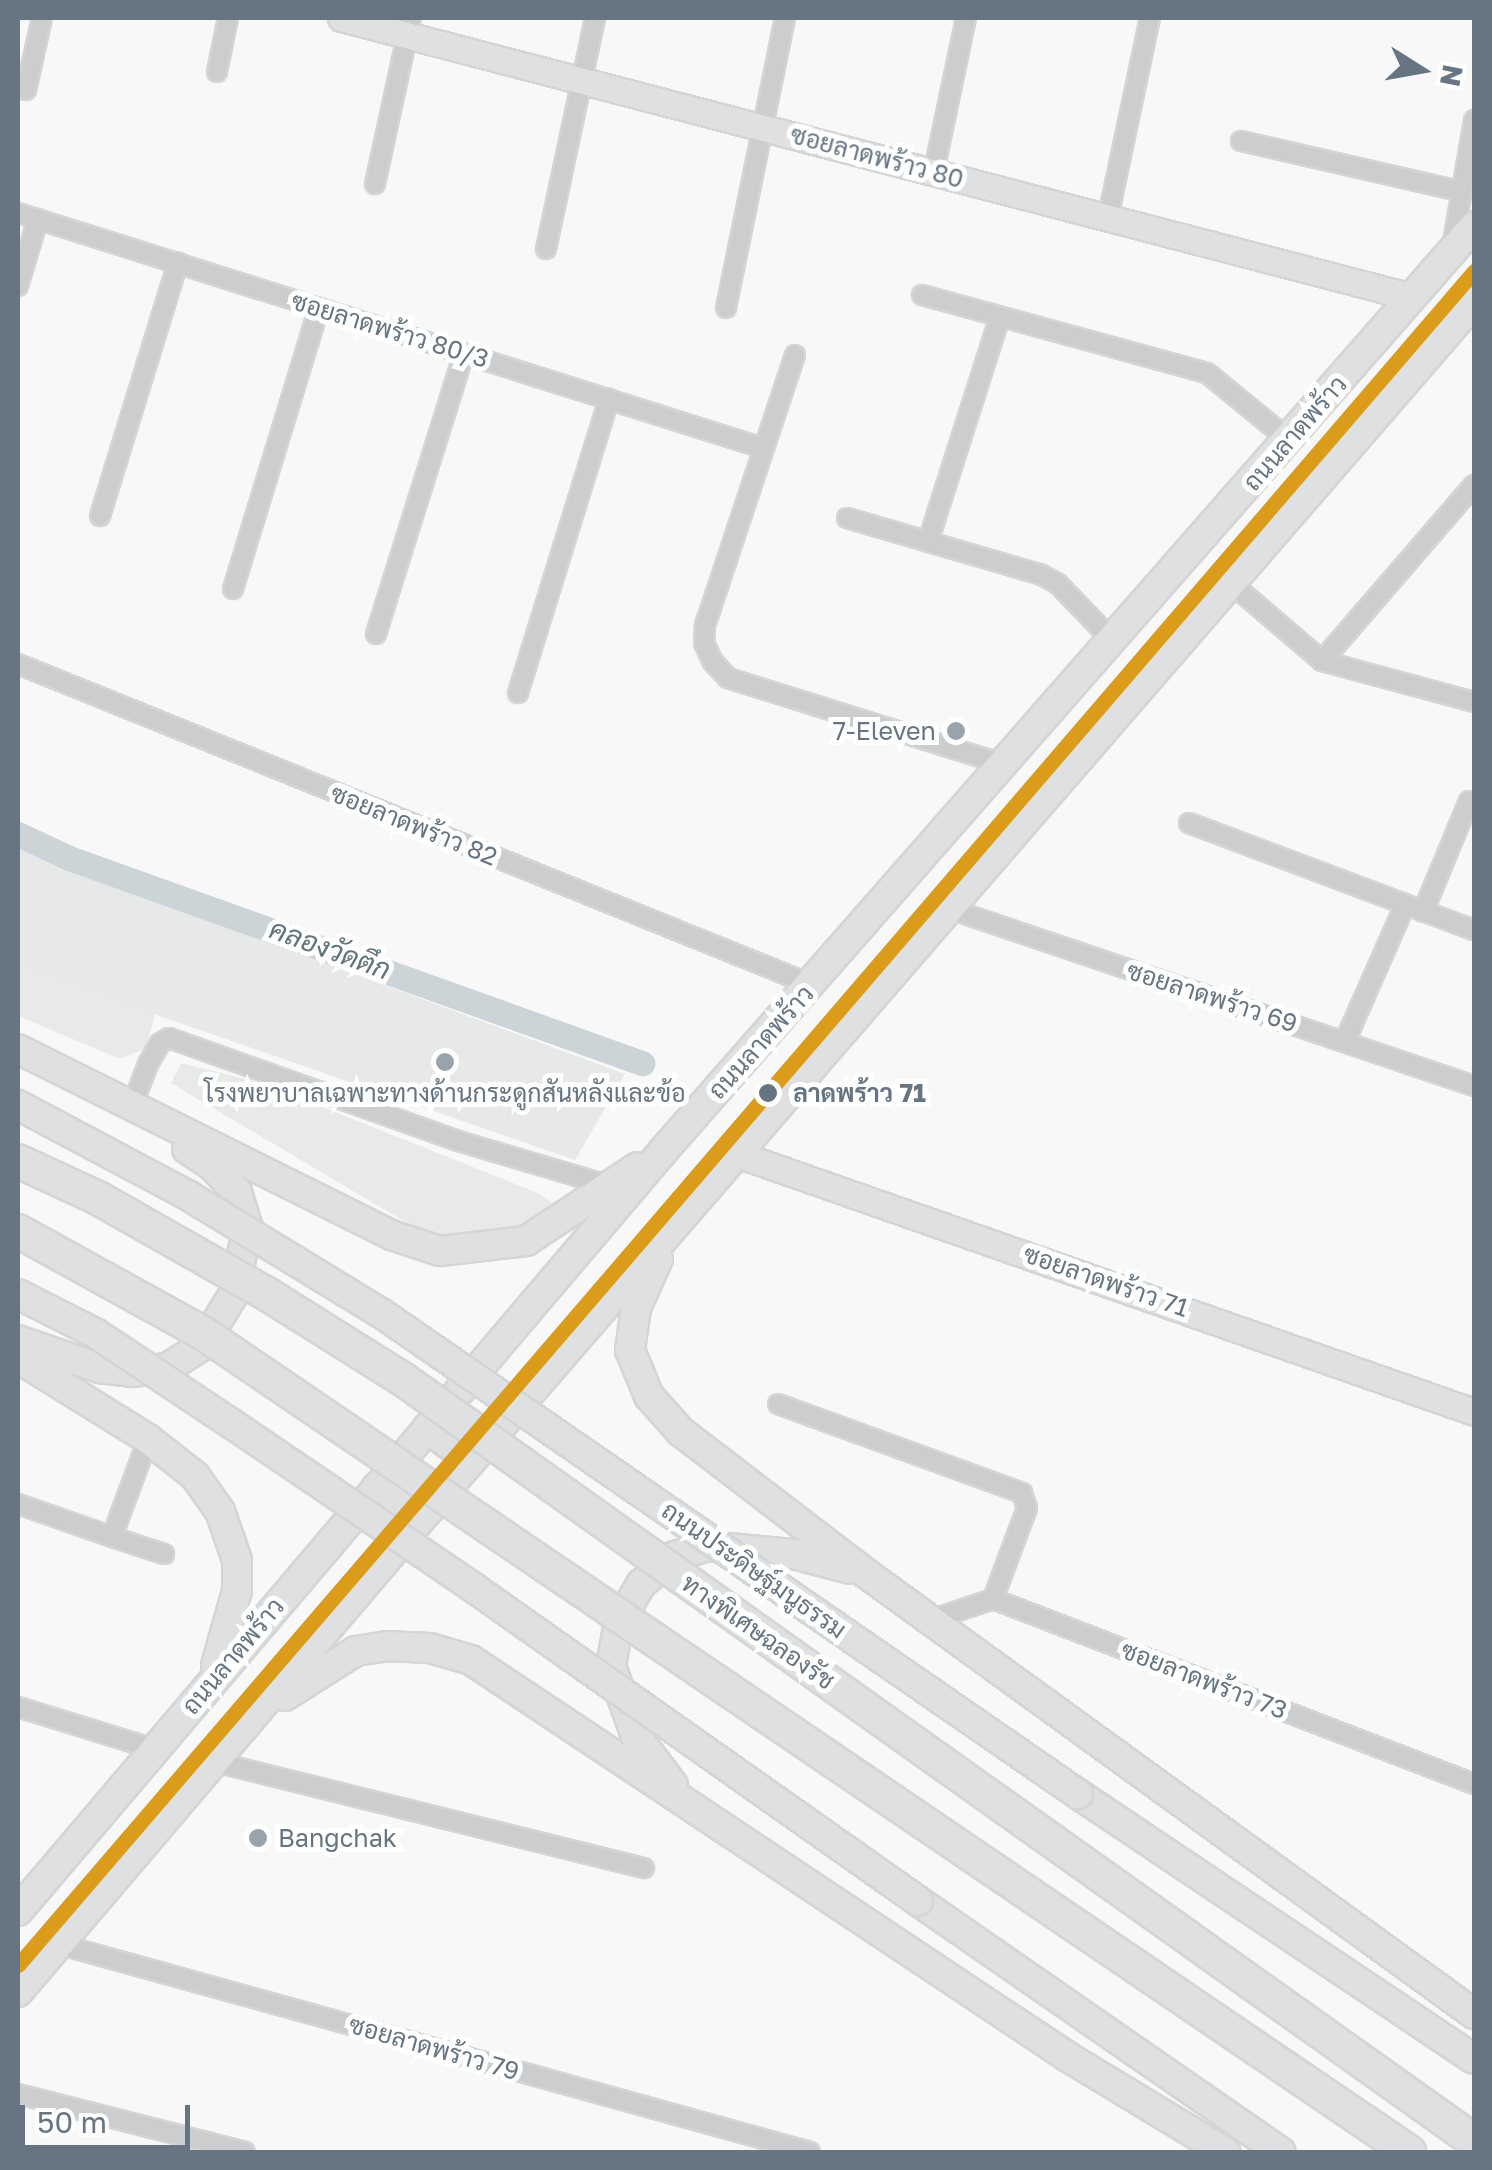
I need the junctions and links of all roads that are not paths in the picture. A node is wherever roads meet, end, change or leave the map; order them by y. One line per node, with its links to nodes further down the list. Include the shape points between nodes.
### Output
1 (42, 18): 11 (street)
2 (228, 18): 9 (street)
3 (341, 18): 8 (street, ซอยลาดพร้าว 80)
4 (595, 18): 10 (street)
5 (785, 18): 13 (street)
6 (966, 18): 15 (street)
7 (1150, 18): 19 (street)
8 (409, 26): 10 (street, ซอยลาดพร้าว 80); 16 (street)
9 (217, 72)
10 (582, 80): 13 (street, ซอยลาดพร้าว 80); 22 (street)
11 (26, 90)
12 (1474, 120): 17 (street)
13 (762, 126): 15 (street, ซอยลาดพร้าว 80); 30 (street)
14 (1241, 140): 17 (street)
15 (934, 172): 19 (street, ซอยลาดพร้าว 80)
16 (375, 184)
17 (1460, 191): 23 (street)
18 (18, 213): 20 (street, ซอยลาดพร้าว 80/3)
19 (1108, 217): 27 (street, ซอยลาดพร้าว 80)
20 (38, 219): 24 (street, ซอยลาดพร้าว 80/3); 25 (street)
21 (1474, 226): 23 (main road, ถนนลาดพร้าว)
22 (546, 250)
23 (1451, 254): 27 (main road, ถนนลาดพร้าว)
24 (178, 263): 29 (street, ซอยลาดพร้าว 80/3); 38 (street)
25 (18, 286)
26 (922, 296): 31 (street)
27 (1412, 297): 35 (main road, ถนนลาดพร้าว)
28 (1474, 302): 41 (main road, ถนนลาดพร้าว)
29 (319, 308): 32 (street, ซอยลาดพร้าว 80/3); 42 (street)
30 (726, 308)
31 (1000, 316): 35 (street, via 1206,373); 40 (street)
32 (464, 353): 34 (street, ซอยลาดพร้าว 80/3); 43 (street)
33 (795, 355): 36 (street)
34 (608, 399): 36 (street, ซอยลาดพร้าว 80/3); 47 (street)
35 (1288, 440): 44 (main road, ถนนลาดพร้าว)
36 (762, 448): 49 (street, via 705,626 713,662 728,678)
37 (1474, 485): 45 (street)
38 (100, 516)
39 (847, 518): 40 (street)
40 (928, 542): 44 (street, via 1042,575)
41 (1232, 584): 45 (street); 53 (main road, ถนนลาดพร้าว)
42 (233, 589)
43 (376, 634)
44 (1113, 641): 49 (main road, ถนนลาดพร้าว)
45 (1322, 662): 48 (street)
46 (18, 664): 56 (street, ซอยลาดพร้าว 82)
47 (518, 693)
48 (1474, 702)
49 (1005, 765): 56 (main road, ถนนลาดพร้าว)
50 (1469, 801): 54 (street)
51 (1189, 823): 52 (street)
52 (1404, 905): 54 (street); 57 (street)
53 (950, 909): 57 (street, ซอยลาดพร้าว 69); 64 (main road, ถนนลาดพร้าว)
54 (1423, 912): 55 (street)
55 (1474, 930)
56 (812, 985): 63 (main road, ถนนลาดพร้าว)
57 (1345, 1041): 60 (street, ซอยลาดพร้าว 69)
58 (18, 1049): 59 (main road)
59 (84, 1084): 62 (main road); 70 (main road, via 213,1166 236,1192 248,1228 233,1295 202,1346 167,1368 99,1368)
60 (1474, 1086)
61 (18, 1106): 97 (main road, ถนนประดิษฐ์มนูธรรม, bridge, via 189,1196 380,1313)
62 (132, 1106): 66 (main road, via 391,1235 440,1251 526,1240); 66 (street, via 148,1064 170,1038)
63 (664, 1150): 66 (main road); 74 (main road, ถนนลาดพร้าว)
64 (737, 1154): 67 (main road, ถนนลาดพร้าว); 73 (street, ซอยลาดพร้าว 71)
65 (18, 1161): 99 (highway, ทางพิเศษฉลองรัช, bridge, via 115,1208 404,1380)
66 (610, 1186)
67 (696, 1201): 76 (main road, ถนนลาดพร้าว); 82 (main road, via 663,1248 636,1308 630,1350 637,1372 681,1432)
68 (18, 1231): 104 (highway, bridge, via 203,1333)
69 (18, 1294): 103 (main road, bridge, via 95,1334 248,1434)
70 (18, 1340)
71 (18, 1358): 75 (main road)
72 (778, 1404): 83 (street, via 1022,1494 1028,1508)
73 (1474, 1412)
74 (427, 1428): 76 (main road); 77 (main road, ถนนลาดพร้าว)
75 (148, 1439): 80 (street); 85 (main road, via 208,1492 237,1560 233,1616)
76 (470, 1461): 79 (main road, ถนนลาดพร้าว)
77 (377, 1488): 79 (main road); 85 (main road, ถนนลาดพร้าว)
78 (18, 1504): 80 (street)
79 (418, 1522): 87 (main road, ถนนลาดพร้าว)
80 (112, 1537): 81 (street)
81 (164, 1554)
82 (864, 1572): 84 (main road); 91 (main road, via 793,1554 707,1546 676,1556 641,1584 619,1622 611,1666 636,1736)
83 (993, 1599): 84 (street); 90 (street, ซอยลาดพร้าว 73)
84 (934, 1620): 96 (main road)
85 (208, 1685): 88 (main road, ถนนลาดพร้าว)
86 (18, 1706): 88 (street)
87 (240, 1731): 89 (main road, ถนนลาดพร้าว); 91 (main road, via 310,1676 356,1651 430,1648 471,1660)
88 (154, 1748): 93 (main road, ถนนลาดพร้าว)
89 (214, 1762): 92 (street); 94 (main road, ถนนลาดพร้าว)
90 (1474, 1784)
91 (685, 1802): 102 (main road, via 1068,2058)
92 (644, 1868)
93 (18, 1911)
94 (58, 1944): 95 (main road, ถนนลาดพร้าว); 101 (street, ซอยลาดพร้าว 79)
95 (18, 1992)
96 (1474, 2014)
97 (1474, 2059)
98 (18, 2094): 100 (street)
99 (1474, 2141)
100 (245, 2152)
101 (810, 2152)
102 (1225, 2152)
103 (1281, 2152)
104 (1409, 2152)

